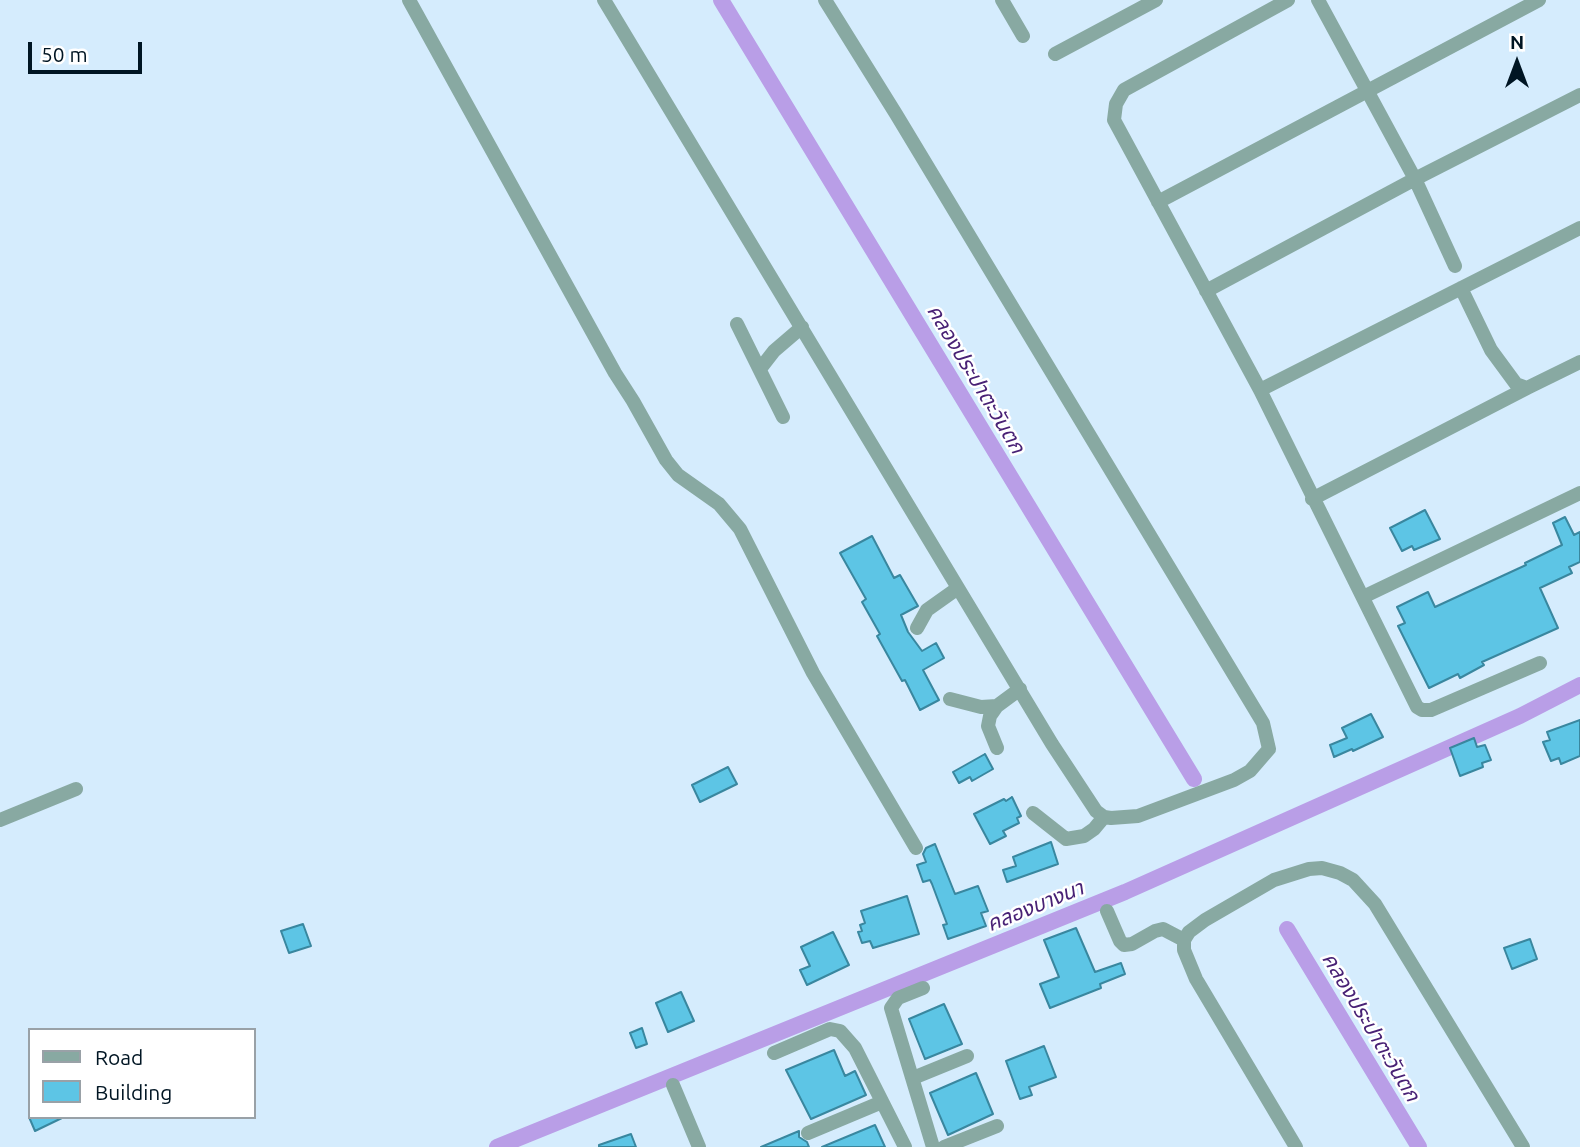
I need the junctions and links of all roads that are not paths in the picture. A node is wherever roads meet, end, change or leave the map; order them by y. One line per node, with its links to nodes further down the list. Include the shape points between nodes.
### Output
1 (409, 0): 40 (street, via 666,460 740,529 813,673)
2 (604, 0): 20 (street)
3 (825, 0): 38 (street, via 1263,723 1269,749 1250,771 1138,816)
4 (1002, 0): 9 (street)
5 (1156, 0): 10 (street)
6 (1288, 0): 14 (street, via 1119,96 1114,120)
7 (1318, 0): 11 (street)
8 (1539, 0): 11 (street)
9 (1023, 36)
10 (1055, 54)
11 (1367, 90): 13 (street); 14 (street)
12 (1580, 95): 13 (street)
13 (1415, 179): 16 (street); 18 (street)
14 (1158, 202): 18 (street)
15 (1580, 228): 17 (street)
16 (1455, 266)
17 (1461, 288): 23 (street, via 1491,350 1516,384); 24 (street)
18 (1206, 291): 24 (street)
19 (737, 324): 22 (street)
20 (802, 327): 22 (street); 28 (street)
21 (1580, 362): 23 (street)
22 (760, 369): 25 (street)
23 (1527, 388): 27 (street)
24 (1260, 390): 27 (street)
25 (783, 417)
26 (1580, 493): 29 (street)
27 (1312, 499): 29 (street)
28 (958, 588): 30 (street, via 927,610); 32 (street)
29 (1363, 597): 31 (street, via 1422,710)
30 (917, 628)
31 (1540, 663)
32 (1020, 689): 34 (street); 38 (street, via 1090,803)
33 (950, 699): 34 (street)
34 (996, 706): 35 (street, via 988,726)
35 (997, 748)
36 (76, 789): 39 (street)
37 (1033, 813): 38 (street, via 1066,839 1084,836)
38 (1104, 817)
39 (0, 820)
40 (916, 848)
41 (1107, 911): 42 (street, via 1124,944 1163,929)
42 (1184, 940): 55 (street, via 1196,979); 56 (street, via 1205,920 1274,880 1309,869 1340,873 1353,880 1374,904)
43 (923, 988): 46 (street, via 898,998 891,1008)
44 (774, 1053): 48 (street, via 830,1029 840,1031 855,1048)
45 (967, 1056): 46 (street)
46 (913, 1078): 53 (street)
47 (673, 1085): 51 (street)
48 (882, 1102): 50 (street); 52 (street)
49 (996, 1126): 54 (street)
50 (808, 1133)
51 (699, 1147)
52 (905, 1147)
53 (933, 1147)
54 (944, 1147)
55 (1296, 1147)
56 (1523, 1147)

